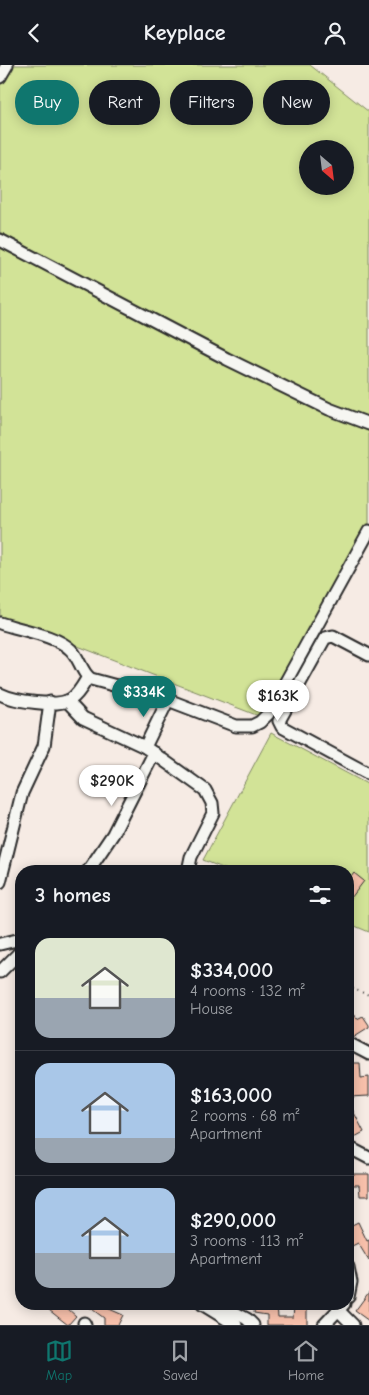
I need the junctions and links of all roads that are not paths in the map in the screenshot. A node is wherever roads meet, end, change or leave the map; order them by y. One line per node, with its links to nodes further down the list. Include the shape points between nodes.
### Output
1 (7, 65): 2 (street)
2 (0, 77)
3 (0, 240): 4 (street, via 244,367 329,409)
4 (369, 424)
5 (369, 531): 10 (street, via 268,714 260,723 236,726)
6 (0, 623): 8 (street, via 66,645)
7 (369, 655): 14 (street, via 333,636 325,638 279,721 282,727)
8 (88, 677): 10 (street); 11 (street, via 78,693)
9 (0, 694): 12 (street, via 20,702)
10 (168, 700): 13 (street)
11 (67, 701): 12 (street); 13 (street, via 87,721)
12 (50, 702): 17 (street, via 44,746 22,793)
13 (150, 750): 15 (street, via 113,834); 16 (street, via 202,786 213,807)
14 (369, 774)
15 (92, 865)
16 (190, 865)
17 (0, 882)
18 (15, 940): 19 (street)
19 (0, 944)
20 (15, 957): 21 (street)
21 (0, 972)
22 (354, 1046): 23 (street)
23 (369, 1054)
24 (354, 1150): 25 (street)
25 (369, 1158)
26 (214, 1310): 29 (street)
27 (230, 1310): 30 (street)
28 (335, 1315): 31 (street); 32 (street)
29 (236, 1325)
30 (252, 1325)
31 (342, 1325)
32 (353, 1325)

